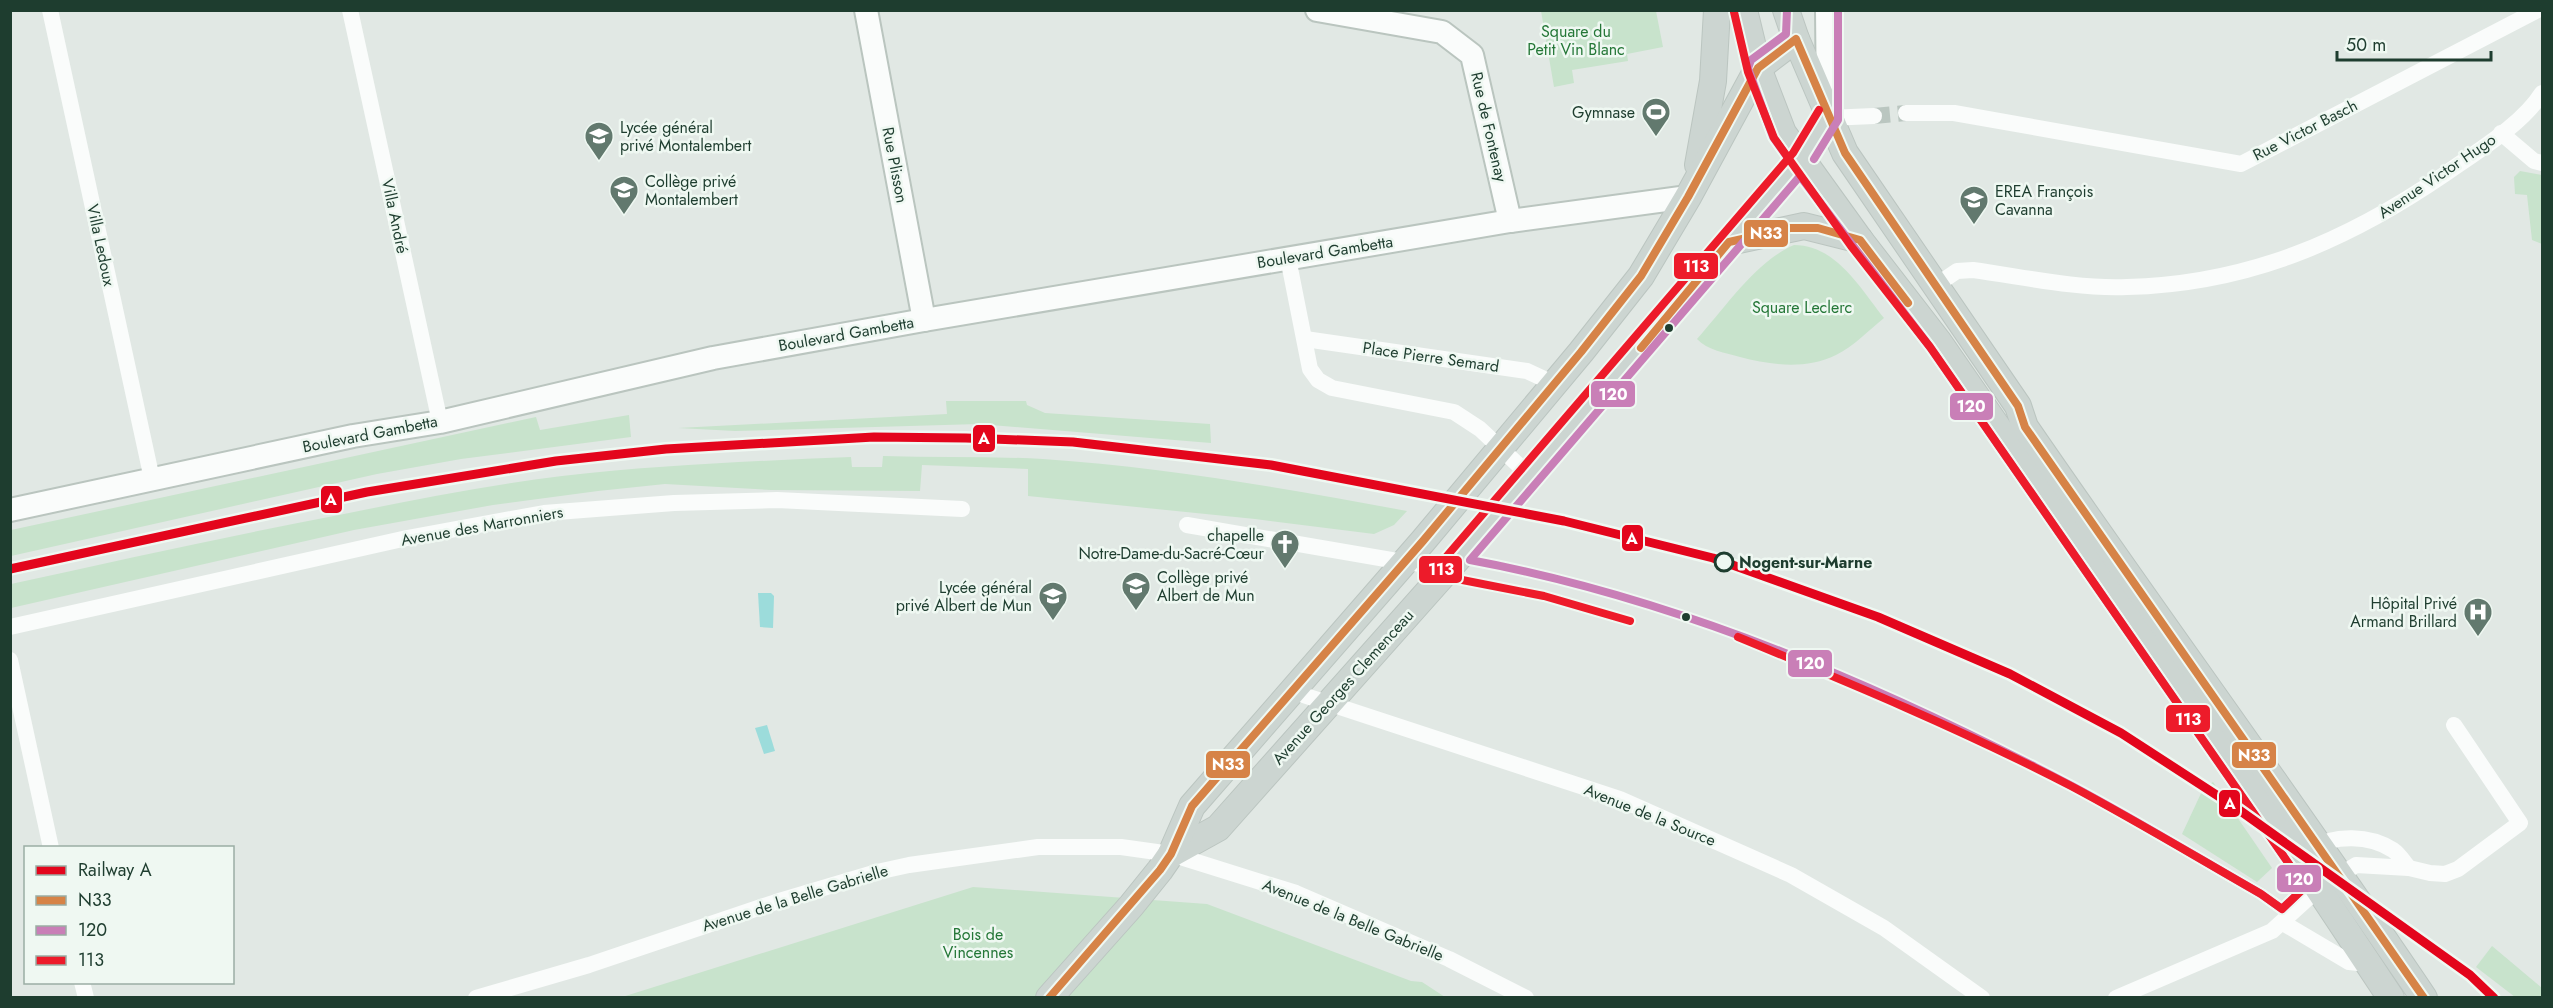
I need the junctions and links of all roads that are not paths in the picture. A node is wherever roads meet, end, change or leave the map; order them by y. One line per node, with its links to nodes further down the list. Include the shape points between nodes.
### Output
1 (50, 10): 34 (street, Villa Ledoux)
2 (350, 10): 31 (street, Villa André)
3 (866, 10): 28 (street, Rue Plisson)
4 (1317, 10): 22 (street, Rue de Fontenay, via 1442,32 1472,55)
5 (1717, 10): 21 (main road, via 1713,81)
6 (1744, 10): 13 (main road)
7 (1786, 10): 12 (main road)
8 (1798, 10): 12 (street)
9 (1827, 10): 17 (street)
10 (2536, 11): 11 (street, Rue Victor Basch); 15 (street, Rue Victor Basch, via 2241,164 1954,113)
11 (2542, 16)
12 (1796, 39): 13 (main road); 17 (main road)
13 (1758, 68): 19 (main road, via 1784,133); 21 (main road)
14 (2542, 93): 18 (street, Avenue Victor Hugo)
15 (1906, 113)
16 (1874, 116): 17 (street)
17 (1828, 118): 19 (main road, Avenue Georges Clemenceau); 26 (main road, via 1845,153)
18 (2501, 133): 20 (street, via 2534,161); 26 (street, Avenue Victor Hugo, via 2401,204 2337,239 2281,261 2188,281 2127,287 1973,270 1957,271)
19 (1801, 159): 23 (main road); 24 (main road, Avenue Georges Clemenceau)
20 (2542, 163)
21 (1691, 191): 22 (street, Boulevard Gambetta); 30 (main road, via 1641,276)
22 (1510, 221): 25 (street, Boulevard Gambetta)
23 (1860, 240): 24 (main road, via 1804,226); 27 (main road)
24 (1729, 242): 33 (main road, Avenue Georges Clemenceau)
25 (1288, 258): 28 (street, Boulevard Gambetta); 29 (street)
26 (1935, 286): 27 (main road); 45 (main road, via 2018,406 2025,428 2141,596)
27 (1915, 311): 48 (main road)
28 (924, 320): 31 (street, Boulevard Gambetta, via 713,358)
29 (1305, 339): 30 (street, Place Pierre Semard, via 1527,371); 32 (street, via 1310,369 1321,383 1338,390 1454,412)
30 (1555, 384): 32 (main road)
31 (440, 422): 34 (street, Boulevard Gambetta, via 353,436)
32 (1500, 448): 33 (street); 38 (main road)
33 (1530, 476): 39 (main road, Avenue Georges Clemenceau)
34 (152, 479): 36 (street, Boulevard Gambetta)
35 (962, 509): 40 (street, Avenue des Marronniers, via 777,500 544,513 407,538)
36 (10, 510)
37 (1187, 525): 38 (street)
38 (1403, 562): 39 (street); 42 (main road)
39 (1450, 567): 43 (main road, Avenue Georges Clemenceau)
40 (10, 627)
41 (10, 660): 46 (street)
42 (1290, 692): 43 (street, Avenue de la Source); 47 (main road, via 1192,806)
43 (1328, 704): 47 (main road, Avenue Georges Clemenceau, via 1218,828); 56 (street, Avenue de la Source, via 1620,799 1791,874 1884,928)
44 (2454, 725): 49 (street, via 2520,823 2452,872 2430,873)
45 (2320, 843): 48 (street); 49 (street, via 2356,837 2393,850); 50 (main road)
46 (51, 846)
47 (1171, 854): 53 (street, Avenue de la Belle Gabrielle, via 1121,847 1038,847 909,865 835,883 589,965); 54 (main road, via 1131,906); 55 (street, Avenue de la Belle Gabrielle, via 1296,893 1449,959)
48 (2298, 857): 50 (main road)
49 (2409, 868): 50 (street, via 2356,865)
50 (2330, 881): 51 (street); 52 (main road); 59 (main road)
51 (2283, 923): 52 (street, via 2349,962); 57 (street)
52 (2368, 964): 58 (main road)
53 (476, 998)
54 (1049, 998)
55 (1526, 998)
56 (1983, 998)
57 (2116, 998)
58 (2391, 998)
59 (2424, 998)

